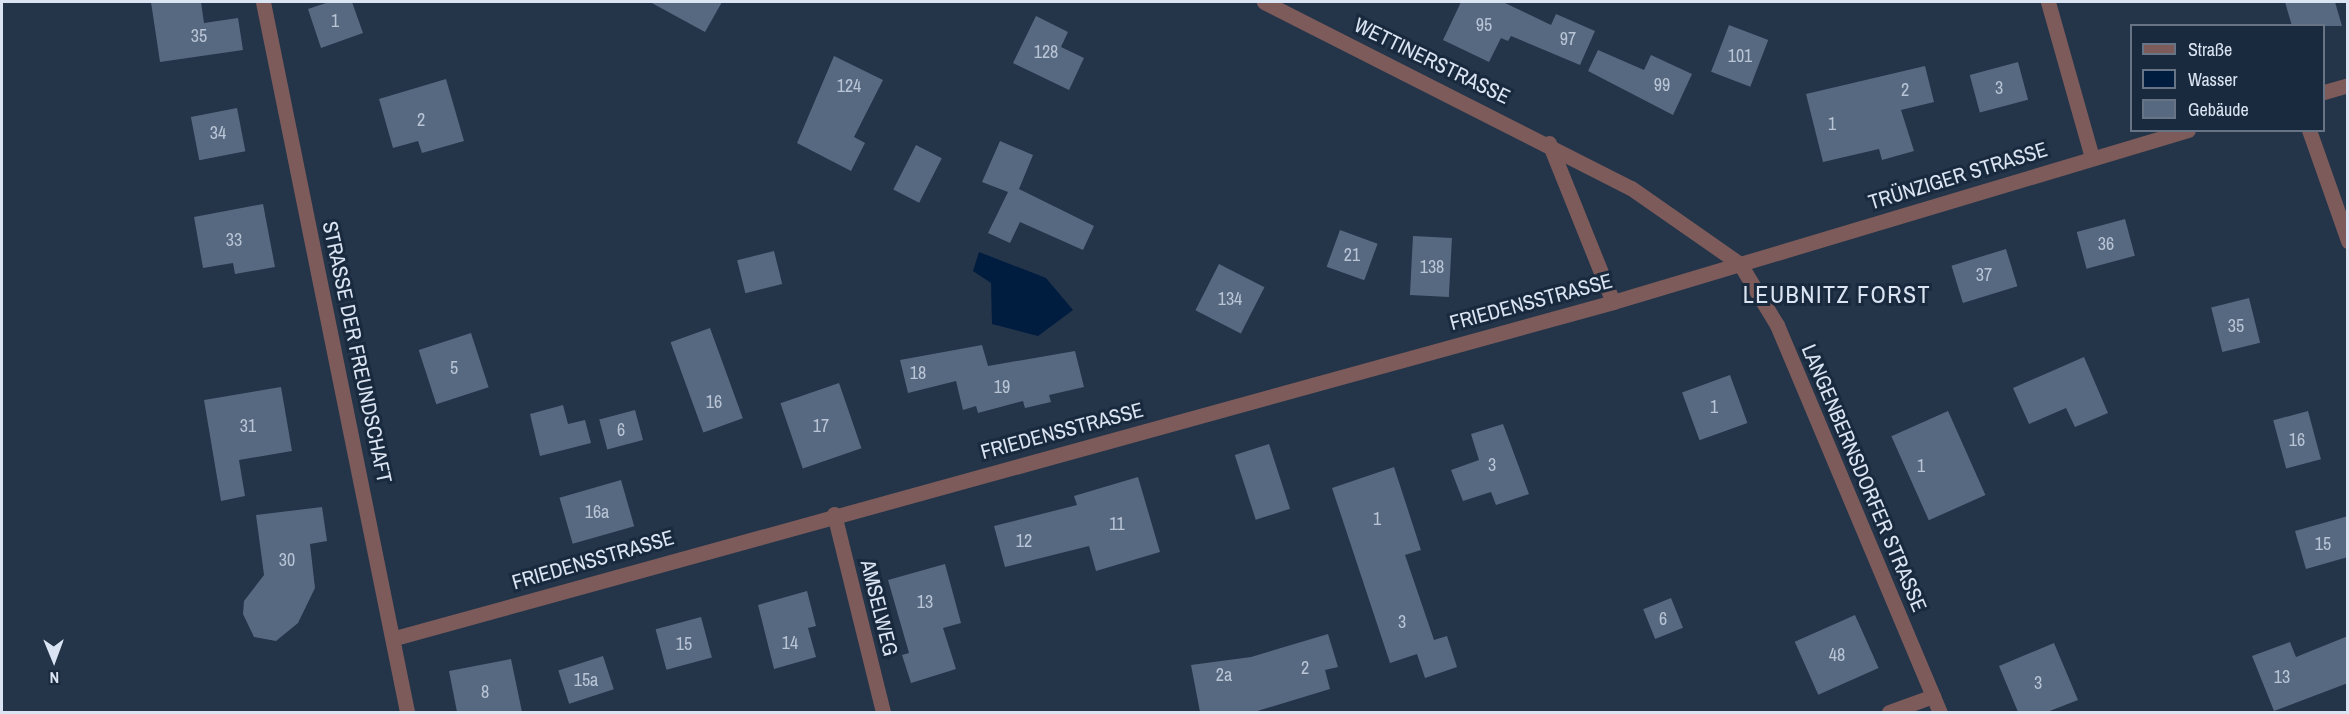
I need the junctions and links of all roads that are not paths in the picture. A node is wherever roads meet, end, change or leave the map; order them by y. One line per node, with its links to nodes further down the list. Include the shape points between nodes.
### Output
1 (263, 2): 14 (street, STRASSE DER FREUNDSCHAFT)
2 (1264, 2): 8 (street, WETTINERSTRASSE)
3 (2048, 2): 9 (street)
4 (2348, 85): 5 (street)
5 (2325, 92)
6 (2181, 132): 9 (street, TRÜNZIGER STRASSE)
7 (2310, 132): 10 (street)
8 (1549, 143): 11 (street, WETTINERSTRASSE, via 1631,188); 12 (street)
9 (2092, 158): 11 (street, TRÜNZIGER STRASSE)
10 (2348, 241)
11 (1740, 264): 12 (street, FRIEDENSSTRASSE); 15 (street, LANGENBERNSDORFER STRASSE, via 1777,325)
12 (1613, 302): 13 (street, FRIEDENSSTRASSE)
13 (834, 514): 14 (street, FRIEDENSSTRASSE); 17 (street, AMSELWEG)
14 (395, 638): 16 (street, STRASSE DER FREUNDSCHAFT)
15 (1933, 696): 18 (street); 19 (street, LANGENBERNSDORFER STRASSE)
16 (407, 712)
17 (883, 712)
18 (1889, 712)
19 (1940, 712)

